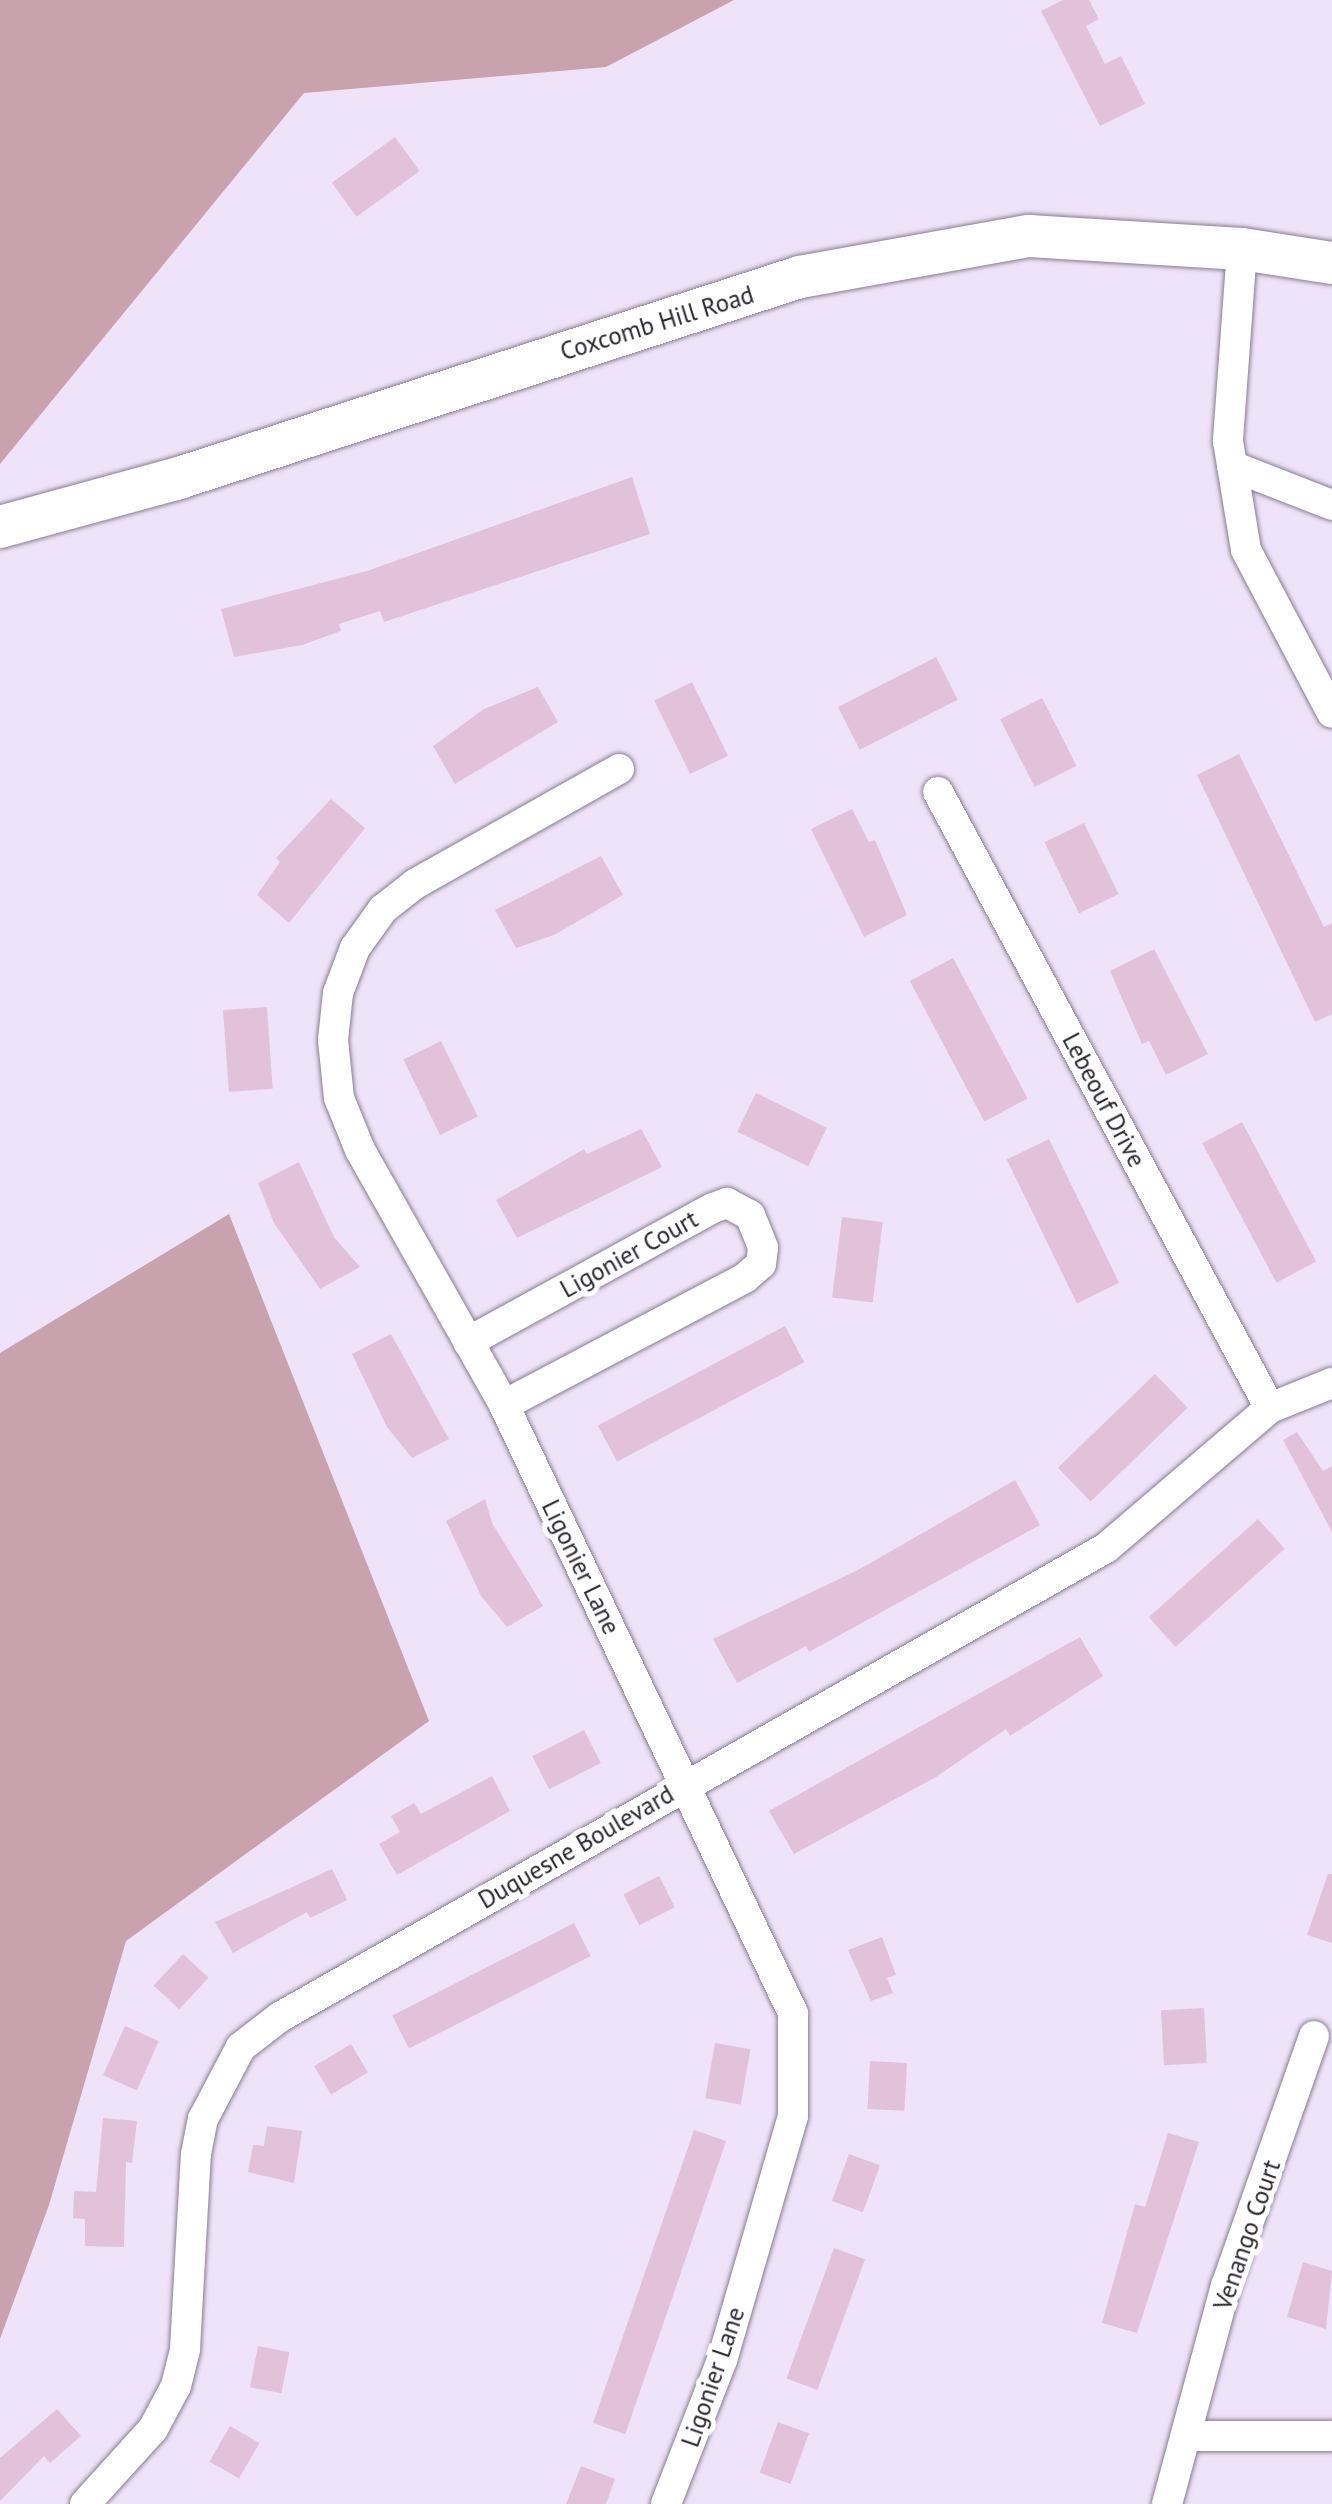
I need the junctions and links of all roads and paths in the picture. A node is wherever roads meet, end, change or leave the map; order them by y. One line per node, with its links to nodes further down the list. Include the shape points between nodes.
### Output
1 (1242, 249): 2 (main road, Coxcomb Hill Road); 3 (street, via 1228,441); 5 (main road, Coxcomb Hill Road, via 1028,236 800,277 179,478)
2 (1332, 263)
3 (1232, 466): 4 (street); 6 (street, via 1246,550)
4 (1332, 505)
5 (0, 527)
6 (1332, 713)
7 (619, 769): 9 (street, Ligonier Lane, via 415,884 383,909 354,948 338,993 333,1040 339,1098 360,1150)
8 (938, 792): 12 (street, Lebeouf Drive)
9 (468, 1342): 11 (street, Ligonier Lane); 11 (street, Ligonier Court, via 713,1208 728,1203 755,1224 762,1264 746,1278)
10 (1332, 1383): 12 (street, Duquesne Boulevard)
11 (504, 1404): 13 (street, Ligonier Lane)
12 (1270, 1408): 13 (street, Duquesne Boulevard, via 1106,1548 829,1710)
13 (686, 1784): 17 (street, Duquesne Boulevard, via 280,2016 241,2047 203,2118 196,2154 186,2349 176,2386 153,2429); 18 (street, Ligonier Lane, via 772,1958 793,2013 798,2072 793,2116 722,2360)
14 (1314, 2036): 15 (street, Venango Court, via 1226,2286)
15 (1186, 2436): 16 (street); 19 (street, Venango Court)
16 (1332, 2436)
17 (85, 2504)
18 (666, 2504)
19 (1167, 2504)

